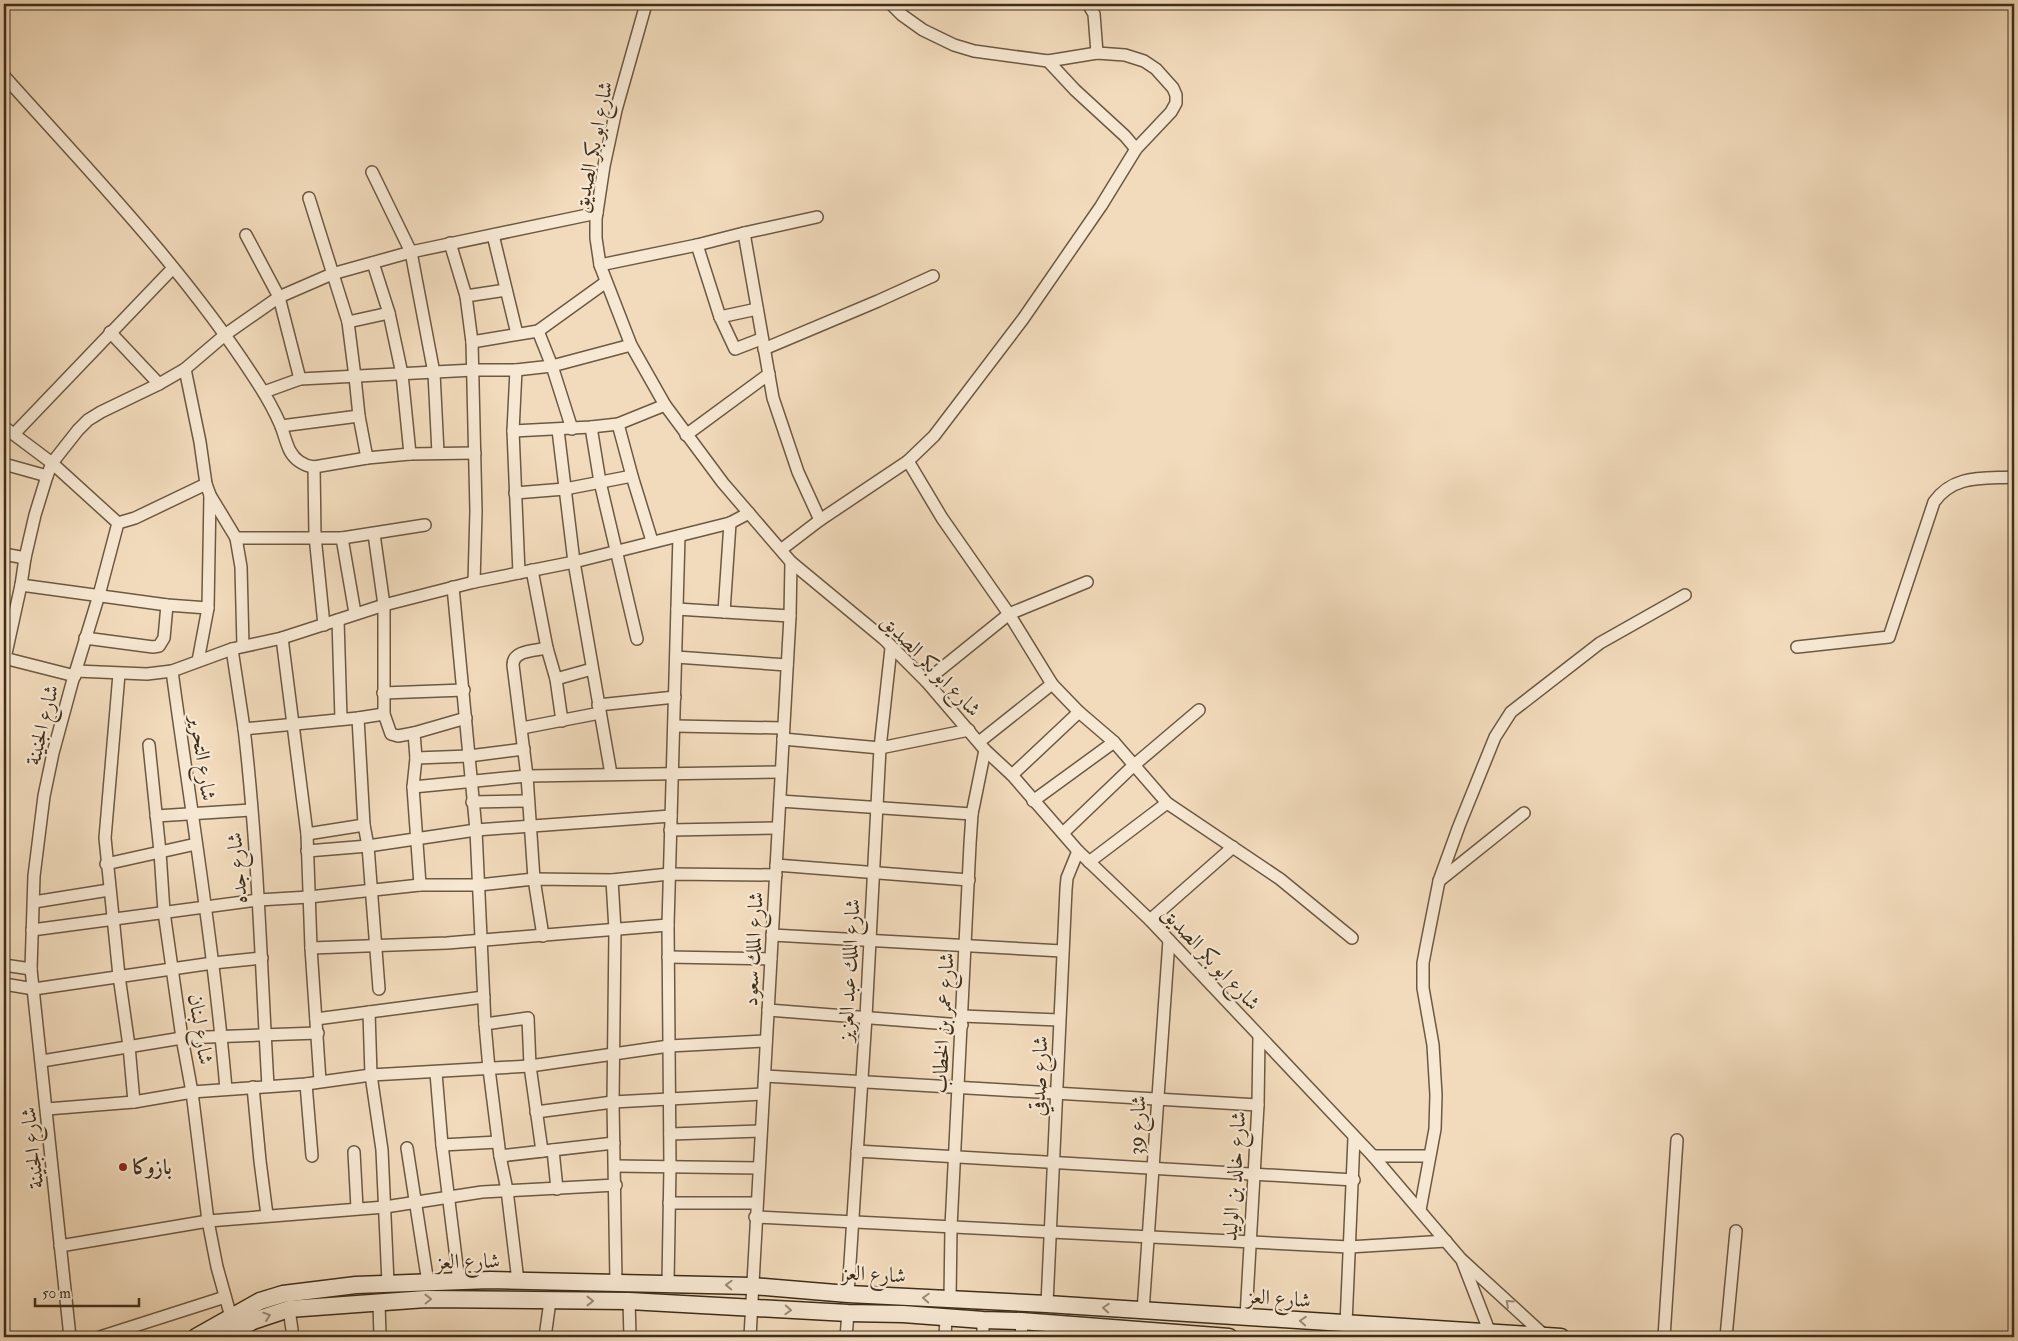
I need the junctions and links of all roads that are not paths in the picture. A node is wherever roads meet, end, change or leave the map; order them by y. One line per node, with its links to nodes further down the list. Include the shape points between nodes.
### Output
1 (646, 4): 10 (street, شارع ابو بكر الصديق, via 616,110)
2 (891, 4): 5 (street, via 923,30 954,45 974,51)
3 (1088, 4): 4 (street, via 1094,14)
4 (1097, 53): 5 (street); 7 (street, via 1125,55 1144,61 1156,69 1176,95 1174,108)
5 (1048, 61): 7 (street)
6 (4, 76): 20 (street)
7 (1136, 149): 64 (street, via 1023,319 934,436)
8 (372, 172): 17 (street)
9 (309, 198): 21 (street)
10 (597, 213): 14 (street); 19 (street, شارع ابو بكر الصديق)
11 (817, 217): 12 (street)
12 (744, 233): 16 (street); 27 (street)
13 (246, 235): 26 (street)
14 (493, 235): 15 (street); 24 (street)
15 (450, 244): 17 (street); 25 (street)
16 (697, 245): 19 (street); 29 (street)
17 (410, 252): 18 (street); 42 (street)
18 (372, 263): 21 (street); 28 (street)
19 (600, 265): 23 (street, شارع ابو بكر الصديق)
20 (173, 268): 32 (street); 33 (street)
21 (332, 274): 26 (street); 30 (street)
22 (933, 276): 36 (street, via 878,302)
23 (606, 282): 31 (street); 37 (street, شارع ابو بكر الصديق)
24 (506, 290): 25 (street); 34 (street)
25 (466, 296): 35 (street)
26 (279, 297): 33 (street); 46 (street)
27 (757, 308): 29 (street); 36 (street)
28 (389, 313): 30 (street); 43 (street)
29 (720, 317): 36 (street, via 734,349)
30 (348, 322): 45 (street)
31 (538, 331): 34 (street); 38 (street)
32 (110, 332): 47 (street); 58 (street)
33 (226, 334): 39 (street); 48 (street)
34 (517, 334): 35 (street)
35 (472, 342): 40 (street)
36 (763, 344): 44 (street)
37 (631, 346): 38 (street); 49 (street, شارع ابو بكر الصديق)
38 (552, 366): 41 (street); 55 (street)
39 (185, 369): 47 (street); 73 (street)
40 (474, 370): 41 (street); 42 (street); 62 (street)
41 (516, 370): 57 (street)
42 (434, 373): 43 (street); 61 (street)
43 (402, 374): 45 (street); 60 (street)
44 (769, 374): 59 (street); 76 (street, via 785,439)
45 (356, 377): 46 (street); 50 (street)
46 (300, 379): 48 (street)
47 (160, 384): 65 (street, via 88,420)
48 (264, 392): 53 (street)
49 (664, 405): 51 (street); 59 (street, شارع ابو بكر الصديق)
50 (359, 416): 53 (street); 63 (street)
51 (618, 424): 54 (street); 69 (street)
52 (4, 426): 58 (street)
53 (281, 426): 67 (street, via 290,451 302,463)
54 (591, 427): 55 (street); 71 (street)
55 (572, 428): 56 (street)
56 (558, 430): 57 (street); 72 (street)
57 (513, 431): 74 (street)
58 (14, 434): 65 (street)
59 (686, 435): 75 (street, شارع ابو بكر الصديق)
60 (410, 454): 61 (street); 63 (street)
61 (438, 454): 62 (street)
62 (475, 454): 94 (street)
63 (367, 458): 67 (street)
64 (908, 461): 76 (street); 106 (street, via 942,518)
65 (52, 463): 68 (street); 77 (street)
66 (4, 464): 68 (street)
67 (314, 467): 81 (street)
68 (47, 476): 89 (street)
69 (632, 476): 71 (street); 85 (street)
70 (2014, 478): 114 (street, via 1958,482 1945,488 1938,496 1889,637)
71 (600, 482): 72 (street); 87 (street)
72 (565, 489): 74 (street); 90 (street)
73 (208, 490): 77 (street); 83 (street); 102 (street)
74 (515, 494): 93 (street)
75 (749, 512): 78 (street); 86 (street, شارع ابو بكر الصديق)
76 (820, 520): 86 (street)
77 (118, 523): 98 (street, شارع الجنينة)
78 (730, 523): 82 (street); 104 (street)
79 (425, 525): 80 (street)
80 (374, 534): 84 (street); 100 (street)
81 (315, 536): 83 (street); 84 (street); 109 (street)
82 (679, 536): 85 (street); 103 (street)
83 (236, 538): 113 (street, شارع جده, via 241,567)
84 (342, 538): 105 (street)
85 (652, 541): 87 (street)
86 (782, 549): 91 (street, شارع ابو بكر الصديق)
87 (615, 550): 90 (street); 112 (street)
88 (4, 554): 89 (street)
89 (25, 558): 96 (street)
90 (574, 562): 92 (street); 121 (street)
91 (791, 562): 107 (street, شارع الملك سعود); 116 (street, شارع ابو بكر الصديق)
92 (532, 570): 93 (street); 115 (street)
93 (519, 573): 94 (street)
94 (474, 582): 97 (street)
95 (1087, 582): 106 (street)
96 (21, 585): 98 (street); 118 (street)
97 (453, 588): 100 (street); 128 (street)
98 (99, 595): 101 (street); 110 (street, شارع الجنينة)
99 (1685, 595): 195 (street, via 1600,643 1511,712 1495,737)
100 (384, 605): 105 (street); 129 (street)
101 (166, 606): 102 (street); 110 (street, via 164,638 159,646)
102 (208, 608): 119 (street)
103 (677, 609): 104 (street); 117 (street)
104 (724, 612): 107 (street)
105 (355, 613): 108 (street)
106 (1009, 614): 126 (street); 127 (street)
107 (790, 616): 120 (street, شارع الملك سعود)
108 (338, 620): 109 (street); 137 (street)
109 (324, 625): 111 (street)
110 (85, 638): 123 (street, شارع الجنينة)
111 (282, 638): 113 (street); 139 (street)
112 (637, 639)
113 (237, 647): 119 (street); 141 (street, شارع جده)
114 (1797, 647)
115 (547, 648): 125 (street); 142 (street, via 518,654 513,661)
116 (891, 648): 126 (street, شارع ابو بكر الصديق); 150 (street, شارع الملك عبد العزيز)
117 (676, 657): 120 (street); 130 (street)
118 (4, 658): 123 (street)
119 (198, 661): 122 (street)
120 (787, 665): 145 (street, شارع الملك سعود)
121 (592, 669): 125 (street); 131 (street)
122 (172, 670): 124 (street); 169 (street, شارع التحرير)
123 (75, 674): 124 (street); 202 (street, شارع الجنينة, via 44,796)
124 (119, 674): 188 (street, via 105,838)
125 (556, 679): 138 (street)
126 (926, 681): 143 (street, شارع ابو بكر الصديق)
127 (1052, 684): 133 (street); 148 (street)
128 (464, 690): 129 (street); 136 (street)
129 (384, 693): 134 (street)
130 (675, 697): 131 (street); 140 (street)
131 (599, 709): 138 (street); 156 (street)
132 (1199, 710): 153 (street)
133 (1079, 712): 146 (street); 157 (street)
134 (384, 714): 135 (street); 144 (street, via 391,734)
135 (358, 718): 137 (street); 173 (street)
136 (466, 718): 144 (street); 151 (street)
137 (341, 719): 139 (street)
138 (562, 721): 142 (street)
139 (293, 724): 141 (street); 179 (street)
140 (674, 726): 145 (street); 155 (street)
141 (244, 728): 167 (street, شارع جده)
142 (522, 728): 149 (street)
143 (969, 730): 148 (street, شارع ابو بكر الصديق); 150 (street)
144 (414, 733): 152 (street)
145 (783, 734): 150 (street); 154 (street, شارع الملك سعود)
146 (1114, 742): 153 (street); 163 (street)
147 (149, 746): 171 (street, شارع لبنان)
148 (982, 746): 157 (street, شارع ابو بكر الصديق); 170 (street, شارع عمر بن الخطاب)
149 (524, 748): 151 (street); 158 (street)
150 (880, 748): 166 (street, شارع الملك عبد العزيز)
151 (469, 756): 152 (street); 159 (street)
152 (416, 758): 160 (street)
153 (1133, 766): 165 (street); 178 (street)
154 (781, 772): 155 (street); 162 (street, شارع الملك سعود)
155 (673, 773): 156 (street); 172 (street)
156 (611, 774): 158 (street)
157 (1012, 775): 163 (street, شارع ابو بكر الصديق)
158 (527, 776): 159 (street); 161 (street)
159 (471, 782): 160 (street); 164 (street)
160 (413, 787): 180 (street)
161 (527, 801): 164 (street); 174 (street)
162 (780, 801): 166 (street); 175 (street, شارع الملك سعود)
163 (1033, 801): 178 (street, شارع ابو بكر الصديق)
164 (472, 802): 176 (street)
165 (1167, 803): 183 (street); 187 (street)
166 (877, 807): 170 (street); 190 (street, شارع الملك عبد العزيز)
167 (251, 810): 169 (street); 201 (street, شارع جده)
168 (1524, 813): 195 (street)
169 (191, 814): 171 (street); 181 (street, شارع التحرير)
170 (972, 814): 194 (street, شارع عمر بن الخطاب)
171 (156, 816): 186 (street, شارع لبنان)
172 (671, 816): 174 (street); 177 (street)
173 (364, 825): 179 (street); 182 (street)
174 (530, 825): 176 (street); 192 (street)
175 (778, 828): 177 (street); 189 (street, شارع الملك سعود)
176 (476, 830): 180 (street); 197 (street)
177 (670, 830): 191 (street)
178 (1063, 833): 185 (street, شارع ابو بكر الصديق)
179 (306, 834): 184 (street)
180 (417, 838): 182 (street); 196 (street)
181 (196, 844): 186 (street); 203 (street, شارع التحرير)
182 (368, 846): 184 (street); 199 (street)
183 (1233, 847): 206 (street); 212 (street, via 1280,879)
184 (307, 851): 200 (street)
185 (1078, 851): 187 (street, شارع ابو بكر الصديق); 219 (street, شارع صدقي, via 1067,878)
186 (160, 852): 188 (street); 204 (street, شارع لبنان)
187 (1089, 862): 206 (street, شارع ابو بكر الصديق)
188 (106, 864): 198 (street)
189 (776, 870): 190 (street); 191 (street); 210 (street, شارع الملك سعود)
190 (873, 873): 194 (street); 214 (street, شارع الملك عبد العزيز)
191 (669, 874): 193 (street); 207 (street)
192 (534, 879): 193 (street); 197 (street); 211 (street)
193 (612, 880): 209 (street)
194 (969, 880): 217 (street, شارع عمر بن الخطاب)
195 (1439, 881): 285 (street, via 1423,975 1436,1096 1435,1129)
196 (420, 885): 197 (street); 199 (street)
197 (479, 885): 213 (street)
198 (109, 890): 202 (street); 205 (street)
199 (371, 891): 200 (street); 216 (street)
200 (309, 897): 201 (street); 218 (street)
201 (258, 900): 203 (street); 221 (street, شارع جده)
202 (34, 902): 208 (street, شارع الجنينة)
203 (207, 907): 204 (street); 223 (street, شارع التحرير)
204 (164, 912): 205 (street); 226 (street, شارع لبنان)
205 (113, 920): 208 (street); 227 (street)
206 (1150, 920): 215 (street, شارع ابو بكر الصديق)
207 (668, 925): 209 (street); 220 (street)
208 (32, 930): 225 (street, شارع الجنينة)
209 (615, 930): 211 (street); 247 (street)
210 (772, 935): 214 (street); 222 (street, شارع الملك سعود)
211 (543, 936): 213 (street)
212 (1352, 938)
213 (482, 940): 216 (street); 231 (street)
214 (870, 940): 217 (street); 234 (street, شارع الملك عبد العزيز)
215 (1169, 940): 242 (street, شارع ابو بكر الصديق); 265 (street, شارع 39)
216 (376, 946): 218 (street); 229 (street)
217 (966, 946): 219 (street); 236 (street, شارع عمر بن الخطاب)
218 (311, 948): 235 (street)
219 (1062, 951): 237 (street, شارع صدقي)
220 (668, 957): 222 (street); 246 (street)
221 (262, 958): 223 (street); 240 (street, شارع جده)
222 (771, 959): 232 (street, شارع الملك سعود)
223 (213, 963): 226 (street); 241 (street, شارع التحرير)
224 (4, 965): 225 (street)
225 (32, 969): 230 (street, شارع الجنينة)
226 (173, 970): 227 (street); 243 (street, شارع لبنان)
227 (119, 976): 230 (street); 245 (street)
228 (4, 984): 230 (street)
229 (379, 989)
230 (34, 990): 248 (street, شارع الجنينة)
231 (484, 998): 233 (street); 238 (street)
232 (768, 1010): 234 (street); 244 (street, شارع الملك سعود)
233 (370, 1012): 235 (street); 252 (street)
234 (866, 1017): 236 (street); 255 (street, شارع الملك عبد العزيز)
235 (316, 1020): 239 (street)
236 (962, 1020): 237 (street); 259 (street, شارع عمر بن الخطاب)
237 (1059, 1020): 262 (street, شارع صدقي)
238 (485, 1024): 249 (street, via 528,1018); 250 (street)
239 (318, 1034): 240 (street); 254 (street)
240 (265, 1036): 241 (street); 257 (street, شارع جده)
241 (221, 1037): 243 (street); 260 (street, شارع التحرير)
242 (1259, 1037): 268 (street, شارع خالد بن الوليد); 273 (street, شارع ابو بكر الصديق)
243 (182, 1038): 245 (street); 261 (street, شارع لبنان)
244 (766, 1041): 246 (street); 253 (street, شارع الملك سعود)
245 (129, 1046): 248 (street); 266 (street)
246 (669, 1046): 247 (street); 264 (street)
247 (614, 1054): 249 (street); 267 (street)
248 (42, 1061): 269 (street, شارع الجنينة)
249 (530, 1066): 250 (street); 270 (street)
250 (489, 1069): 251 (street); 275 (street)
251 (436, 1073): 252 (street); 277 (street)
252 (371, 1075): 254 (street); 301 (street, via 382,1150)
253 (764, 1076): 255 (street); 263 (street, شارع الملك سعود)
254 (320, 1081): 256 (street)
255 (862, 1081): 259 (street); 280 (street, شارع الملك عبد العزيز)
256 (306, 1084): 257 (street); 282 (street)
257 (268, 1086): 258 (street)
258 (253, 1087): 260 (street); 304 (street)
259 (959, 1087): 262 (street); 286 (street, شارع عمر بن الخطاب)
260 (226, 1089): 261 (street)
261 (192, 1092): 266 (street); 306 (street, شارع لبنان)
262 (1057, 1093): 265 (street); 287 (street, شارع صدقي)
263 (763, 1094): 264 (street); 271 (street, شارع الملك سعود)
264 (670, 1097): 267 (street); 272 (street)
265 (1157, 1099): 268 (street); 291 (street, شارع 39)
266 (134, 1102): 269 (street)
267 (613, 1102): 270 (street); 276 (street)
268 (1258, 1105): 292 (street, شارع خالد بن الوليد)
269 (47, 1109): 314 (street, شارع الجنينة)
270 (536, 1112): 279 (street)
271 (761, 1131): 272 (street); 290 (street, شارع الملك سعود)
272 (670, 1134): 289 (street)
273 (1354, 1138): 284 (street, شارع ابو بكر الصديق); 293 (street)
274 (1676, 1140): 358 (street)
275 (498, 1142): 277 (street); 283 (street)
276 (614, 1143): 279 (street); 288 (street)
277 (442, 1145): 297 (street)
278 (408, 1148): 298 (street)
279 (547, 1151): 283 (street); 295 (street)
280 (856, 1151): 286 (street); 307 (street, شارع الملك عبد العزيز)
281 (354, 1152): 302 (street)
282 (312, 1156)
283 (500, 1156): 296 (street)
284 (1373, 1156): 285 (street); 303 (street, شارع ابو بكر الصديق)
285 (1429, 1156): 303 (street)
286 (956, 1157): 287 (street); 308 (street, شارع عمر بن الخطاب)
287 (1054, 1163): 291 (street); 309 (street, شارع صدقي)
288 (615, 1166): 289 (street); 294 (street)
289 (670, 1166): 290 (street); 299 (street)
290 (759, 1168): 300 (street, شارع الملك سعود)
291 (1154, 1169): 292 (street); 311 (street, شارع 39)
292 (1254, 1174): 293 (street); 313 (street, شارع خالد بن الوليد)
293 (1354, 1180): 315 (street)
294 (616, 1185): 295 (street); 319 (street)
295 (557, 1189): 296 (street)
296 (507, 1190): 297 (street); 317 (street)
297 (449, 1198): 298 (street); 318 (street)
298 (416, 1203): 301 (street); 321 (street)
299 (669, 1203): 300 (street); 322 (street)
300 (756, 1203): 305 (street, شارع الملك سعود)
301 (385, 1207): 302 (street); 320 (street)
302 (357, 1208): 304 (street)
303 (1420, 1210): 312 (street, شارع ابو بكر الصديق)
304 (267, 1215): 306 (street)
305 (755, 1217): 307 (street); 323 (street, شارع الملك سعود)
306 (208, 1220): 314 (street); 325 (street, شارع لبنان)
307 (852, 1222): 308 (street); 324 (street, شارع الملك عبد العزيز)
308 (951, 1227): 309 (street); 326 (street, شارع عمر بن الخطاب)
309 (1049, 1232): 311 (street); 330 (street, شارع صدقي)
310 (1736, 1232): 359 (street)
311 (1148, 1237): 313 (street); 333 (street, شارع 39)
312 (1446, 1241): 315 (street); 316 (street, شارع ابو بكر الصديق)
313 (1249, 1242): 315 (street); 335 (street, شارع خالد بن الوليد)
314 (60, 1246): 344 (street, شارع الجنينة)
315 (1349, 1247): 339 (street)
316 (1461, 1259): 343 (street, شارع ابو بكر الصديق); 357 (street, شارع ابو بكر الصديق, one-way to 316)
317 (518, 1281): 318 (main road, شارع العز); 319 (main road, شارع العز)
318 (459, 1282): 321 (main road, شارع العز)
319 (616, 1282): 322 (main road, شارع العز)
320 (388, 1283): 321 (main road, شارع العز); 340 (main road, شارع العز, via 283,1294 260,1301)
321 (428, 1283)
322 (668, 1283): 323 (main road, شارع العز, one-way to 322)
323 (752, 1286): 324 (main road, شارع العز); 331 (street, شارع الملك سعود)
324 (848, 1294): 326 (main road, شارع العز, one-way to 324)
325 (225, 1297): 340 (street, شارع لبنان); 345 (street)
326 (950, 1299): 330 (main road, شارع العز)
327 (550, 1301): 328 (main road, شارع العز, one-way to 328); 329 (main road, شارع العز, one-way to 327, via 426,1299); 349 (street)
328 (629, 1301): 331 (main road, شارع العز); 350 (street)
329 (379, 1303): 332 (main road, شارع العز); 348 (street)
330 (1047, 1304): 333 (main road, شارع العز, one-way to 330)
331 (751, 1308): 334 (main road, شارع العز, one-way to 334); 351 (street, شارع الملك سعود)
332 (289, 1309): 340 (main road, شارع العز, one-way to 332); 347 (street)
333 (1143, 1311): 335 (main road, شارع العز)
334 (848, 1313): 336 (main road, شارع العز); 352 (street)
335 (1246, 1317): 339 (main road, شارع العز, one-way to 335)
336 (946, 1318): 337 (main road, شارع العز); 353 (street)
337 (983, 1320): 338 (main road, شارع العز); 354 (street)
338 (1021, 1321): 341 (main road, شارع العز); 355 (street)
339 (1346, 1324): 343 (main road, شارع العز)
340 (232, 1330): 346 (main road, شارع العز)
341 (1057, 1330): 342 (main road, شارع العز)
342 (1151, 1334): 356 (main road, شارع العز)
343 (1491, 1335): 357 (main road, شارع العز)
344 (70, 1337)
345 (100, 1337)
346 (196, 1337)
347 (292, 1337)
348 (380, 1337)
349 (545, 1337)
350 (630, 1337)
351 (750, 1337)
352 (846, 1337)
353 (945, 1337)
354 (983, 1337)
355 (1022, 1337)
356 (1229, 1337)
357 (1553, 1337)
358 (1664, 1337)
359 (1726, 1337)

